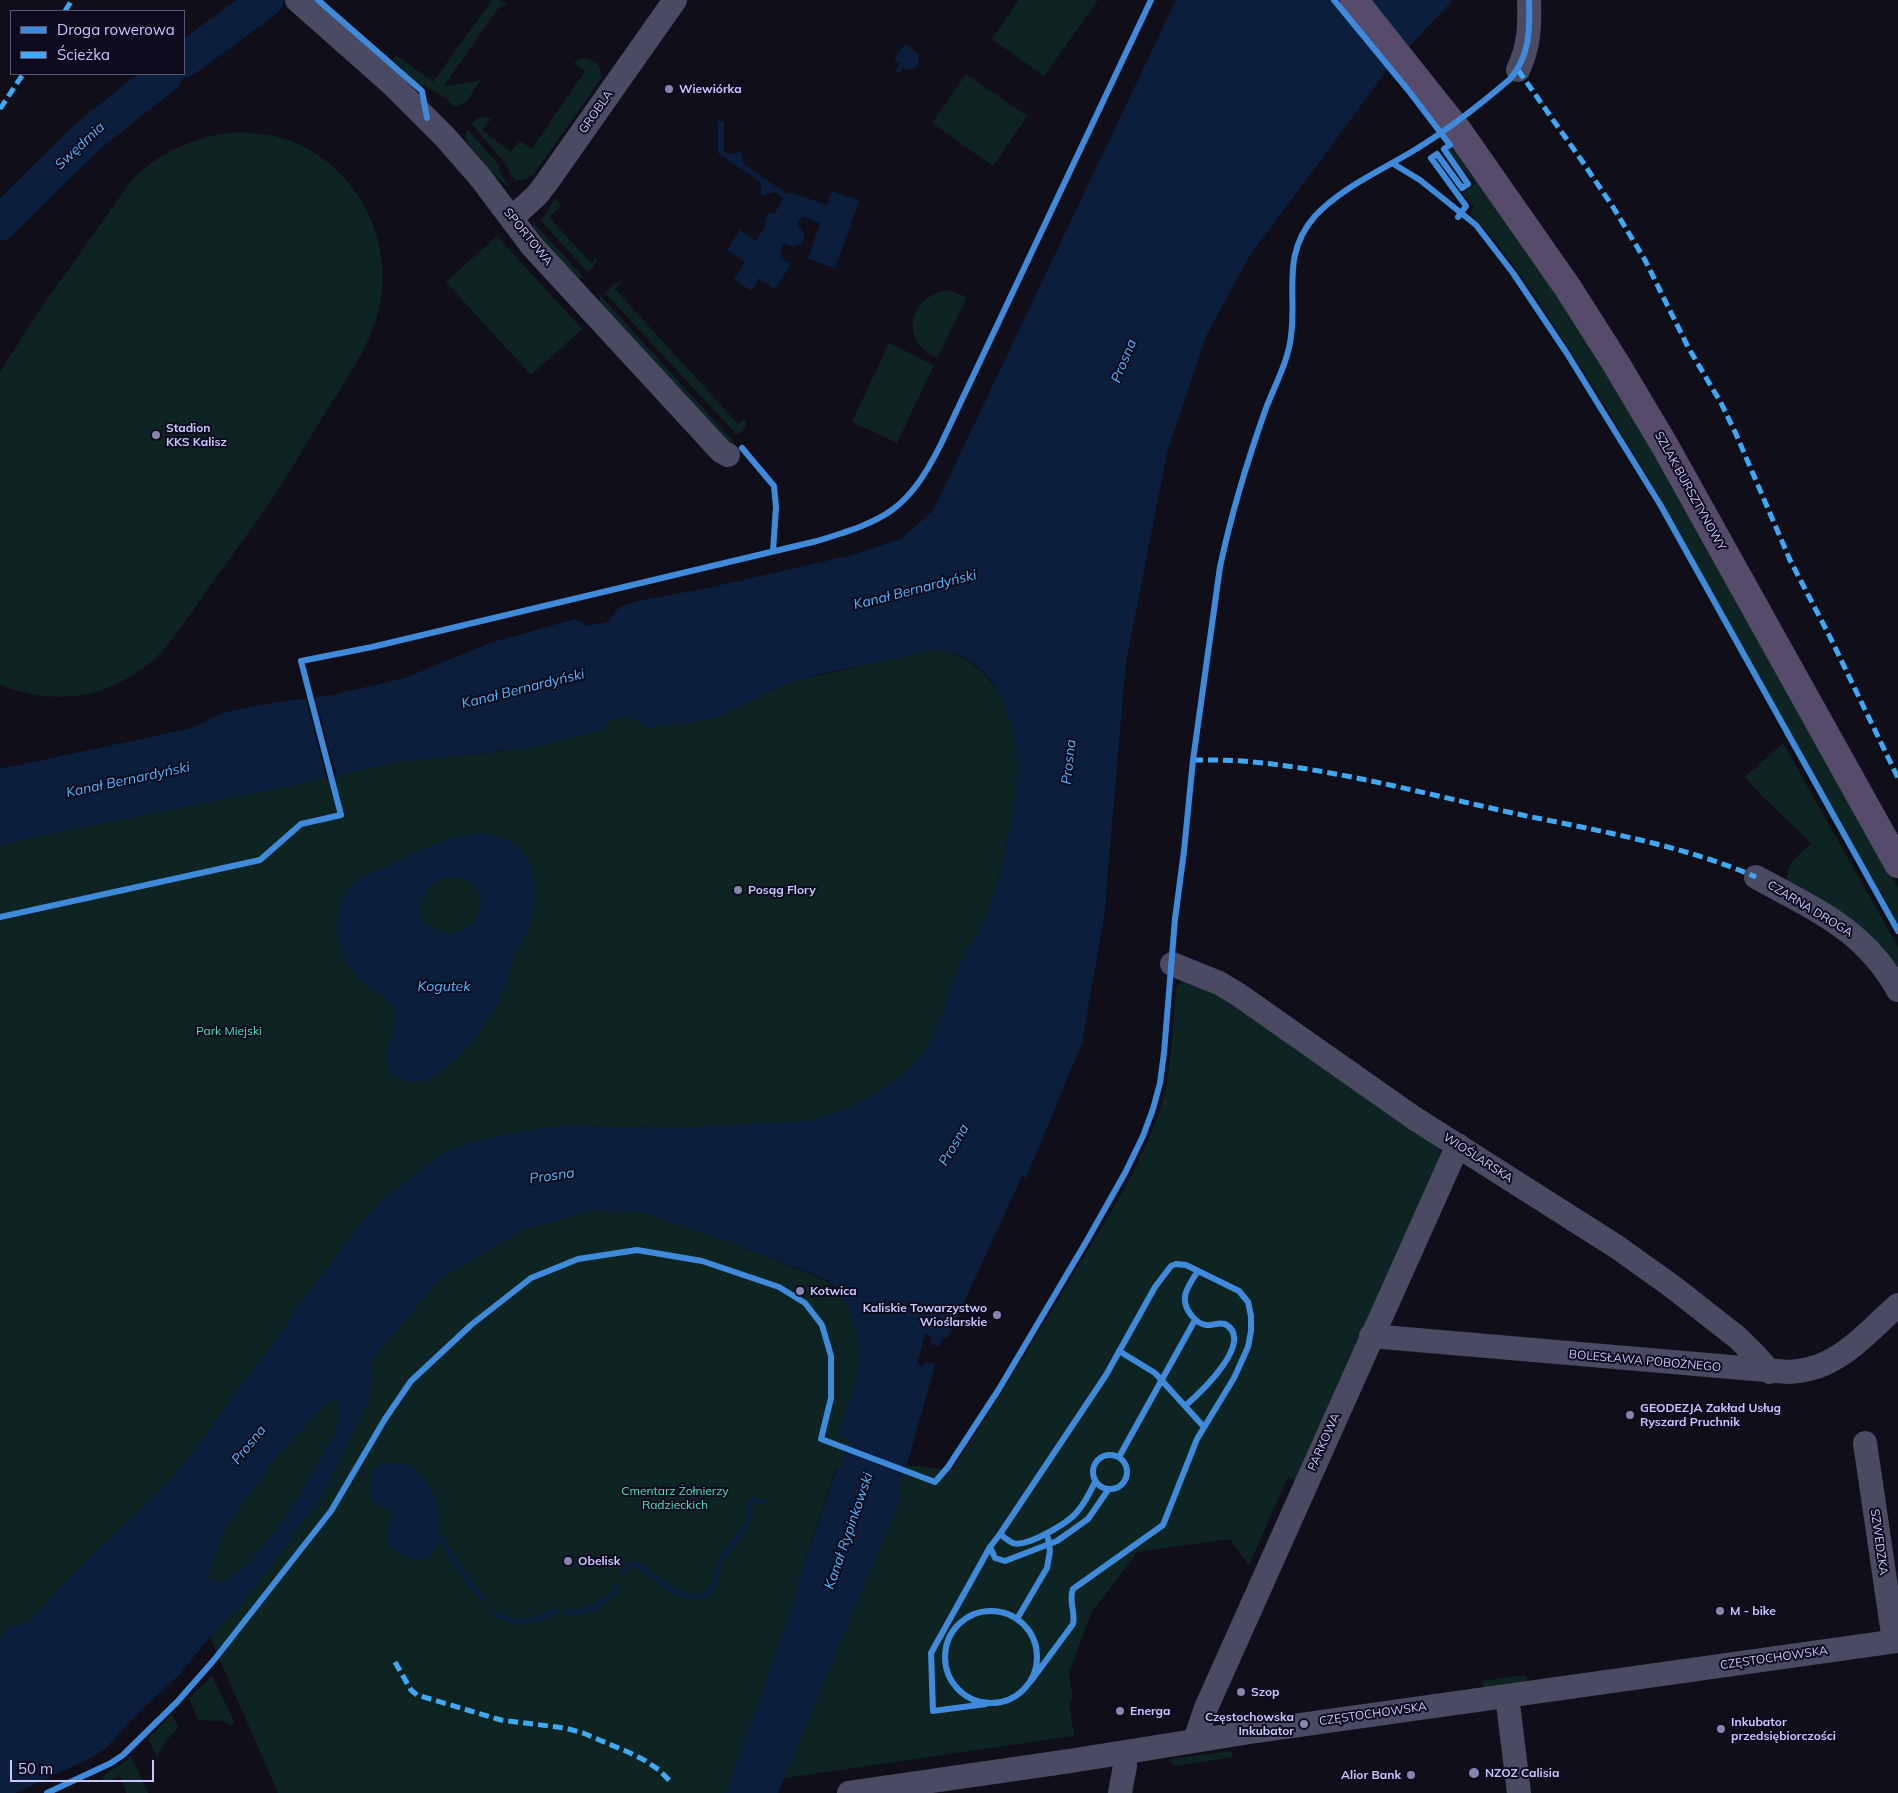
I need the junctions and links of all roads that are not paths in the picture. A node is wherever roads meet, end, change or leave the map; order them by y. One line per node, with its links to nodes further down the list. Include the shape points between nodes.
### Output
1 (297, 0): 6 (street, SPORTOWA, via 433,124)
2 (675, 0): 6 (street, GROBLA, via 547,182)
3 (1354, 0): 8 (main road, SZLAK BURSZTYNOWY, via 1453,124 1568,288 1615,362)
4 (1529, 0): 5 (street, via 1529,39)
5 (1518, 70)
6 (512, 218): 7 (street, SPORTOWA, via 532,246)
7 (728, 455)
8 (1898, 864)
9 (1756, 877): 11 (street, CZARNA DROGA, via 1853,934 1880,961)
10 (1172, 964): 12 (street, WIOŚLARSKA, via 1239,995 1414,1118)
11 (1898, 990)
12 (1458, 1145): 14 (street, PARKOWA); 15 (street, WIOŚLARSKA, via 1673,1287 1738,1338)
13 (1898, 1305): 15 (street, BOLESŁAWA POBOŻNEGO, via 1825,1364 1807,1370)
14 (1371, 1336): 15 (street, BOLESŁAWA POBOŻNEGO); 19 (street, PARKOWA, via 1206,1708)
15 (1770, 1372)
16 (1865, 1443): 17 (street, SZWEDZKA)
17 (1896, 1641): 18 (street, CZĘSTOCHOWSKA)
18 (1507, 1696): 19 (street, CZĘSTOCHOWSKA); 23 (street)
19 (1195, 1740): 20 (street, CZĘSTOCHOWSKA)
20 (1125, 1752): 21 (street, CZĘSTOCHOWSKA); 22 (street)
21 (849, 1793)
22 (1120, 1793)
23 (1519, 1793)

